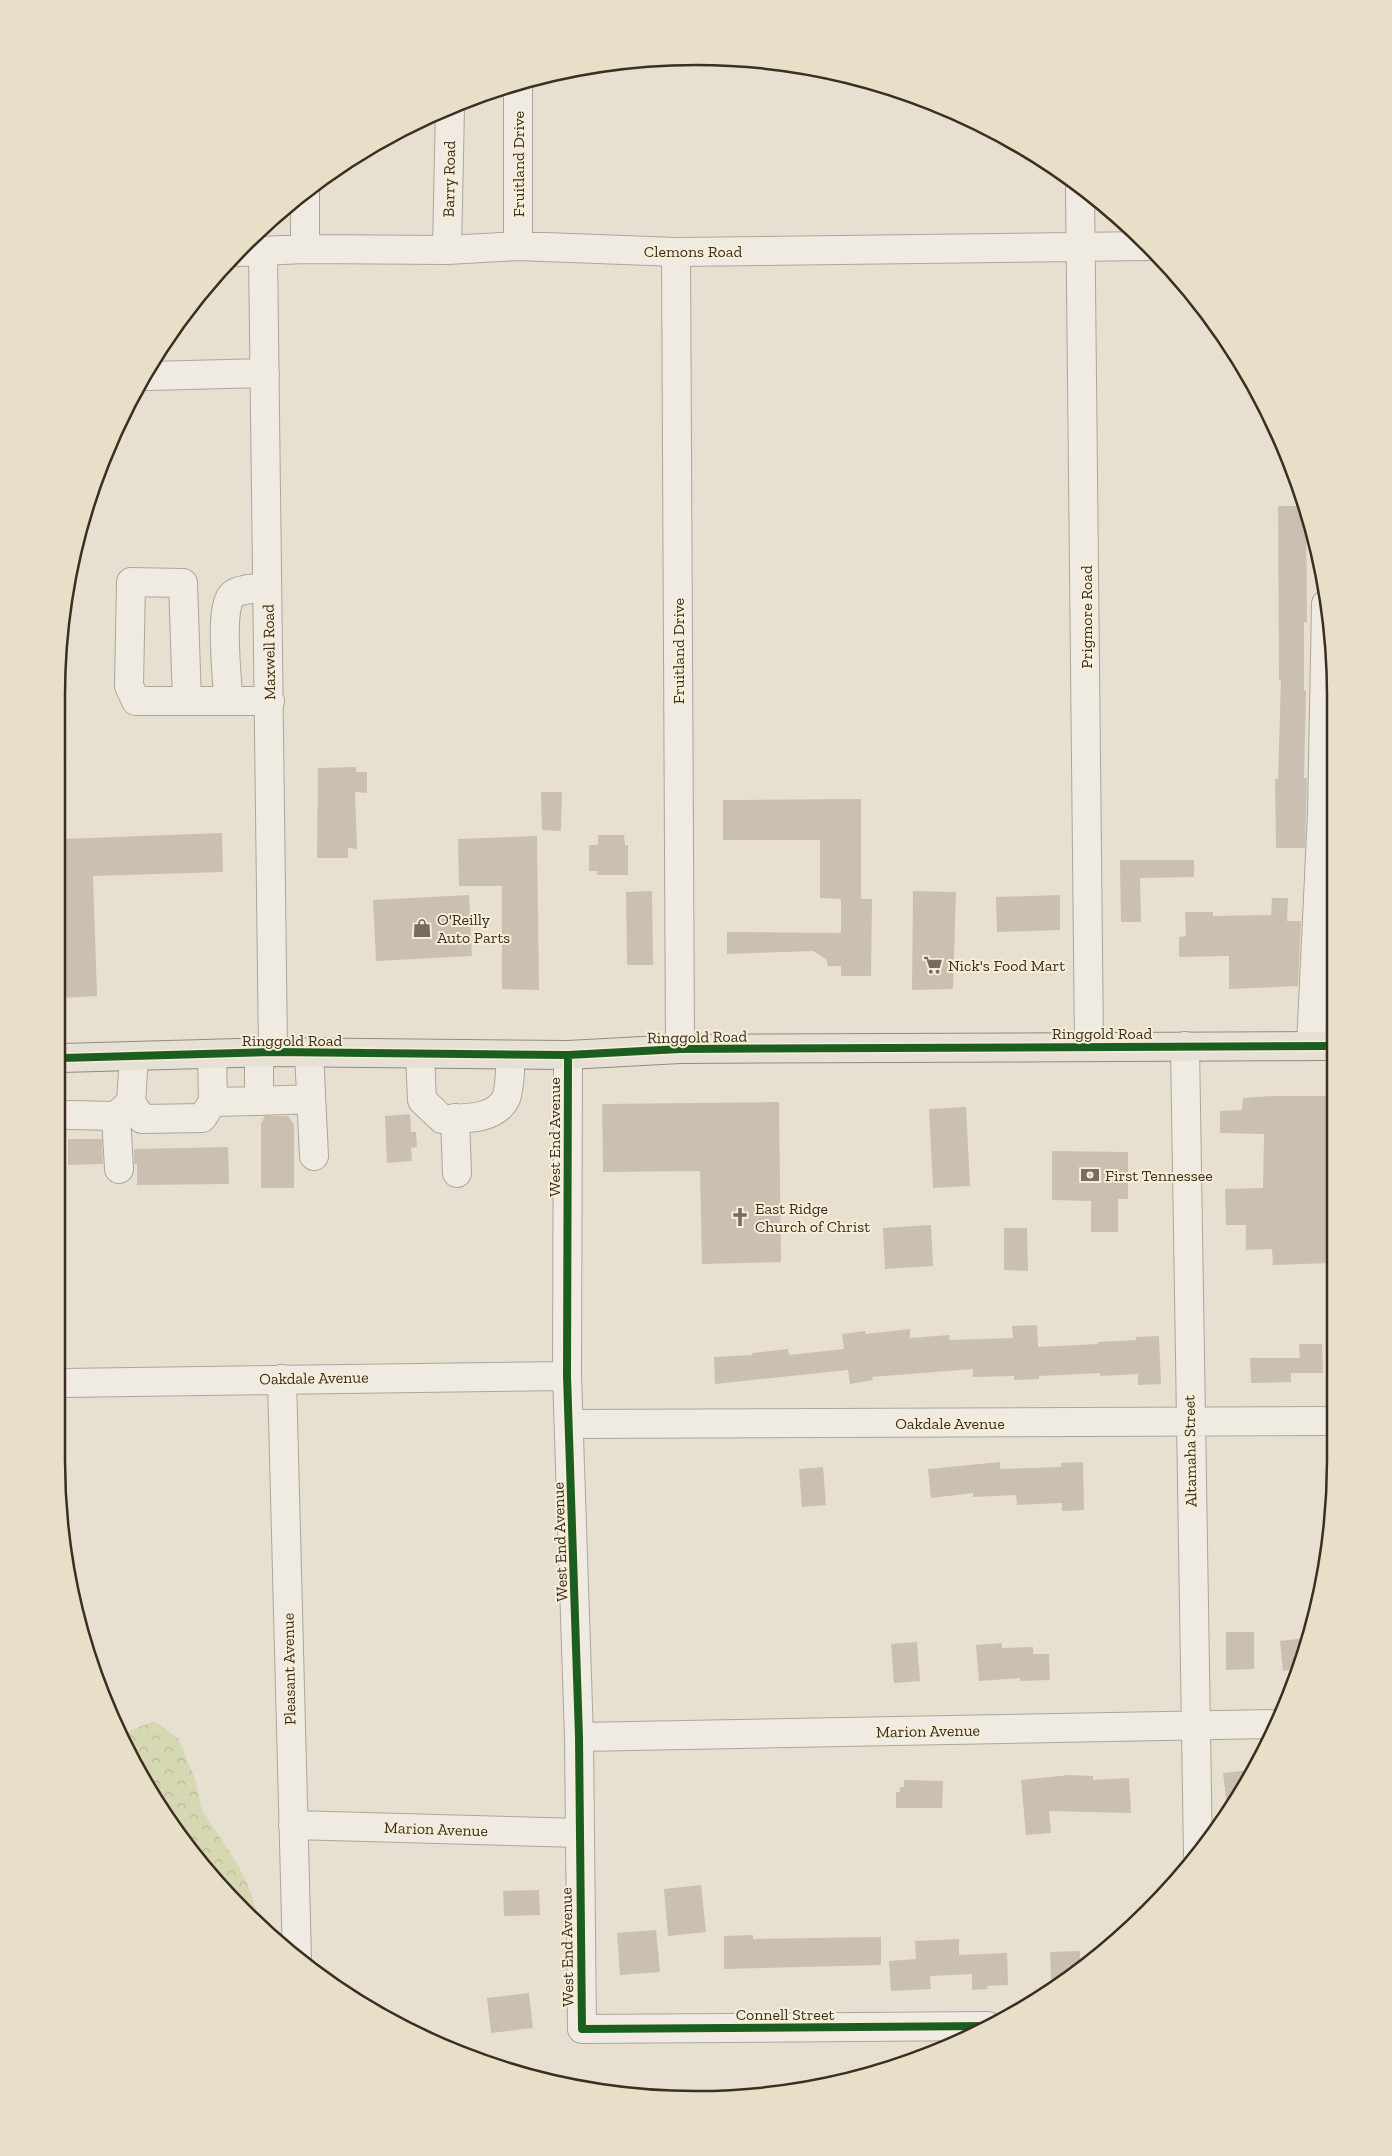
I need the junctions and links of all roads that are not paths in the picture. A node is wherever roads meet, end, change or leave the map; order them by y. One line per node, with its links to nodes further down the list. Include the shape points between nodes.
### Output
1 (518, 91): 5 (street, Fruitland Drive)
2 (450, 115): 9 (street, Barry Road)
3 (1080, 195): 7 (street, Prigmore Road)
4 (305, 201): 8 (street)
5 (518, 246): 9 (street, Clemons Road); 11 (street, Clemons Road)
6 (1138, 246): 7 (street, Clemons Road)
7 (1083, 247): 11 (street, Clemons Road); 19 (street, Prigmore Road)
8 (305, 249): 9 (street, Clemons Road); 10 (street, Clemons Road)
9 (447, 250)
10 (251, 252): 12 (street, Maxwell Road)
11 (676, 252): 22 (street, Fruitland Drive)
12 (265, 373): 13 (street); 14 (street, Maxwell Road)
13 (152, 376)
14 (267, 587): 16 (street, via 237,592 228,601); 18 (street, Maxwell Road)
15 (1325, 647): 21 (street)
16 (228, 700): 17 (street); 18 (street)
17 (187, 701)
18 (270, 701): 23 (street, Maxwell Road)
19 (1089, 1046): 20 (main road, Ringgold Road); 22 (main road, Ringgold Road)
20 (1185, 1046): 21 (main road, Ringgold Road); 44 (street, Altamaha Street)
21 (1322, 1046)
22 (680, 1050): 28 (main road, Ringgold Road)
23 (266, 1053): 24 (main road, Ringgold Road); 25 (main road, Ringgold Road); 32 (street, Maxwell Road)
24 (309, 1053): 26 (main road, Ringgold Road); 31 (street)
25 (212, 1054): 29 (main road, Ringgold Road); 33 (street)
26 (420, 1054): 27 (main road, Ringgold Road); 36 (street, via 422,1100 442,1119)
27 (511, 1055): 28 (main road, Ringgold Road); 36 (street, via 506,1098 479,1118)
28 (568, 1055): 40 (street, West End Avenue)
29 (134, 1057): 30 (main road, Ringgold Road); 34 (street)
30 (65, 1058)
31 (311, 1099): 32 (street); 37 (street)
32 (259, 1101): 33 (street)
33 (213, 1102): 34 (street, via 202,1118 142,1119)
34 (124, 1109): 35 (street); 38 (street)
35 (70, 1115)
36 (456, 1118): 39 (street)
37 (314, 1156)
38 (119, 1169)
39 (457, 1173)
40 (567, 1376): 41 (street, Oakdale Avenue); 45 (street, West End Avenue)
41 (282, 1378): 42 (street, Oakdale Avenue); 49 (street, Pleasant Avenue)
42 (65, 1383)
43 (1327, 1421): 44 (street, Oakdale Avenue)
44 (1190, 1422): 45 (street, Oakdale Avenue); 47 (street, Altamaha Street)
45 (570, 1424): 48 (street, West End Avenue)
46 (1269, 1724): 47 (street, Marion Avenue)
47 (1195, 1726): 48 (street, Marion Avenue); 51 (street, Altamaha Street)
48 (579, 1737): 50 (street, West End Avenue)
49 (293, 1825): 50 (street, Marion Avenue); 52 (street, Pleasant Avenue)
50 (578, 1833): 54 (street, West End Avenue)
51 (1198, 1843)
52 (297, 1948)
53 (975, 2026): 54 (street, Connell Street)
54 (582, 2029)

